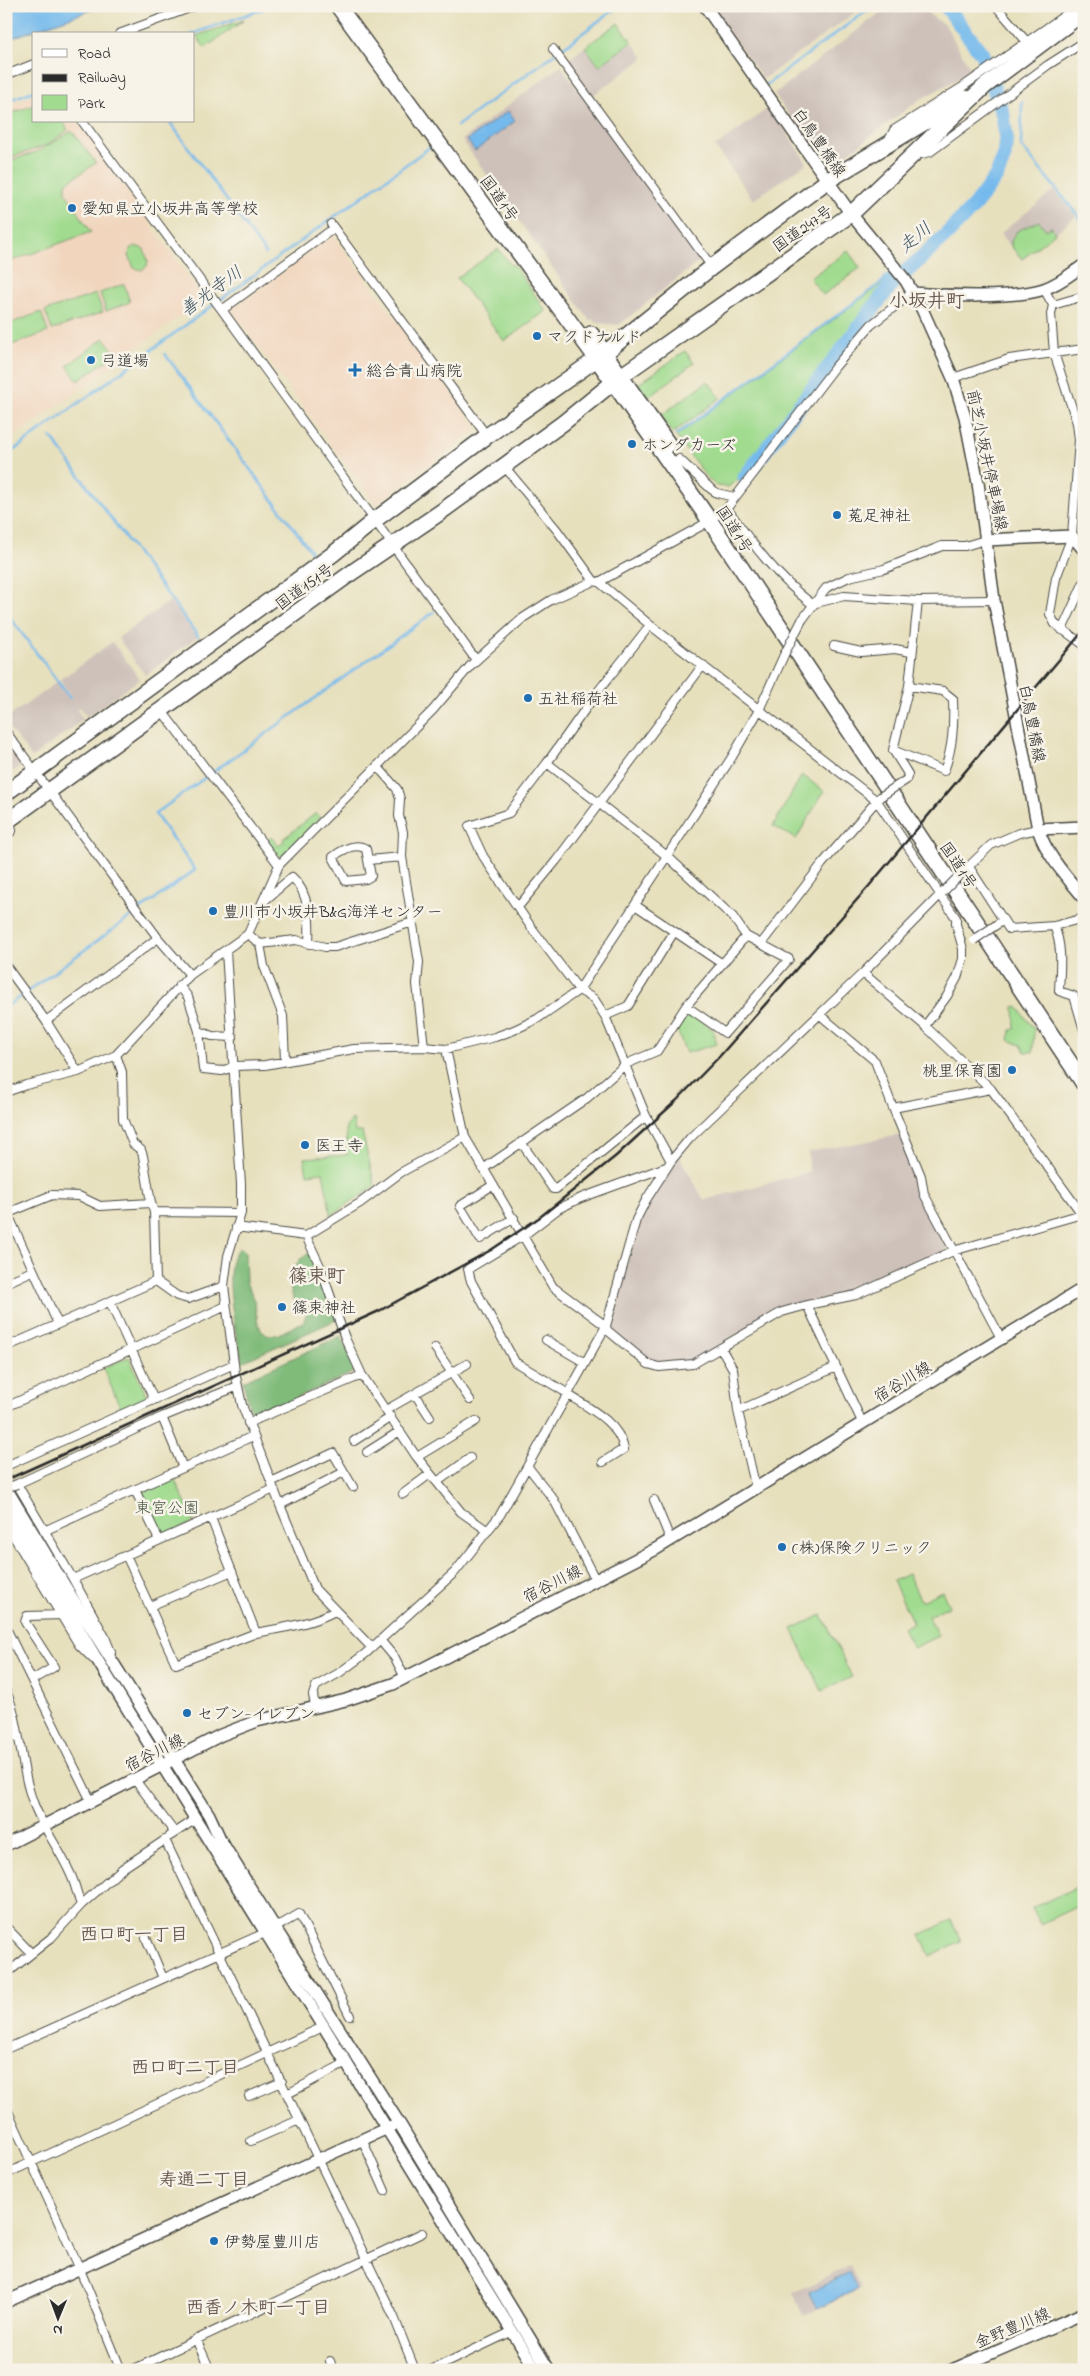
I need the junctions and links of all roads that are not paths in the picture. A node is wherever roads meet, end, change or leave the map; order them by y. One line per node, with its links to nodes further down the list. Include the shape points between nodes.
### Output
1 (195, 6): 8 (street)
2 (338, 6): 29 (highway, 国道1号)
3 (350, 6): 29 (highway, 国道1号)
4 (705, 6): 18 (main road, 白鳥豊橋線)
5 (996, 6): 11 (street)
6 (1078, 6): 11 (street)
7 (1084, 12): 11 (highway, 国道247号)
8 (124, 32)
9 (1084, 42): 17 (street, via 930,152)
10 (552, 49): 21 (street)
11 (1025, 49): 14 (highway, 国道247号); 16 (street, via 894,130)
12 (32, 65): 13 (street)
13 (6, 74)
14 (985, 86): 16 (highway, 国道247号); 17 (highway, 国道247号)
15 (83, 122): 26 (street)
16 (888, 142): 18 (highway, 国道247号)
17 (916, 153): 19 (highway, 国道247号)
18 (827, 180): 19 (main road, 白鳥豊橋線); 21 (highway, 国道247号)
19 (851, 214): 23 (main road, 白鳥豊橋線, via 898,270); 31 (highway, 国道247号)
20 (1084, 265): 22 (main road)
21 (712, 267): 29 (highway, 国道247号)
22 (1044, 289): 23 (main road, via 1006,294); 25 (street)
23 (912, 293): 30 (main road, 前芝小坂井停車場線); 36 (street, via 871,325)
24 (1084, 296): 25 (street)
25 (1053, 305): 28 (street)
26 (220, 308): 32 (street, via 332,226); 38 (street)
27 (1084, 349): 28 (street)
28 (1054, 353): 30 (street, via 1009,359); 33 (street)
29 (601, 356): 31 (highway, 国道1号); 32 (highway, 国道151号)
30 (953, 378): 40 (main road, 前芝小坂井停車場線, via 971,445)
31 (617, 380): 34 (highway, 国道1号); 35 (highway, 国道151号); 37 (highway, 国道1号)
32 (487, 436): 38 (highway, 国道151号)
33 (1081, 440): 39 (street)
34 (679, 459): 36 (street, via 711,489); 37 (highway, 国道1号)
35 (504, 466): 41 (highway, 国道151号); 43 (street)
36 (734, 497): 37 (street)
37 (718, 515): 43 (street); 47 (street, via 790,588); 114 (highway, 国道1号); 116 (highway, 国道1号)
38 (375, 520): 41 (street); 62 (highway, 国道151号)
39 (1072, 536): 40 (main road, 前芝小坂井停車場線); 42 (main road); 49 (street, via 1056,578 1050,614)
40 (985, 540): 45 (main road, 白鳥豊橋線); 47 (street, via 965,546 942,546 884,569 849,577 826,588)
41 (394, 545): 53 (street); 57 (highway, 国道151号, via 346,576)
42 (1084, 550)
43 (597, 581): 48 (street); 53 (street, via 551,600 523,618)
44 (1084, 582): 49 (street)
45 (994, 600): 46 (street); 69 (main road, 白鳥豊橋線)
46 (918, 601): 47 (street, via 844,596); 52 (street)
47 (812, 604): 56 (street, bridge)
48 (650, 625): 54 (street); 60 (street)
49 (1062, 630): 51 (street)
50 (834, 646): 52 (street, via 861,652 895,648)
51 (1084, 646)
52 (911, 652): 55 (street)
53 (476, 660): 61 (street, via 433,710)
54 (703, 665): 56 (street); 66 (street)
55 (909, 686): 59 (street); 59 (street, via 943,691 953,699 954,731 950,754 944,771)
56 (759, 710): 65 (street); 71 (street)
57 (162, 711): 63 (highway, 国道151号); 74 (street)
58 (6, 732): 62 (street)
59 (892, 750): 65 (street, bridge, via 908,774 906,780)
60 (547, 763): 66 (street); 80 (street, via 509,813 469,826 483,856)
61 (377, 766): 72 (street, via 397,789 400,799); 74 (street)
62 (36, 772): 63 (street); 64 (highway, 国道151号)
63 (50, 791): 67 (highway, 国道151号); 88 (street)
64 (6, 793)
65 (879, 799): 76 (street); 92 (street, via 822,864)
66 (598, 804): 71 (street); 80 (street)
67 (8, 820): 70 (street, via 12,831)
68 (1084, 827): 69 (main road)
69 (1038, 829): 75 (street, via 991,845); 77 (main road, 白鳥豊橋線, via 1050,857)
70 (6, 835)
71 (667, 856): 79 (street); 87 (street, via 733,916)
72 (402, 857): 73 (street); 82 (street)
73 (368, 860): 73 (street, via 371,876 346,881 333,857 344,849 362,846)
74 (279, 865): 78 (street)
75 (968, 868): 76 (street, bridge); 83 (street)
76 (942, 894): 89 (street, via 956,918); 96 (street)
77 (1084, 898)
78 (261, 903): 86 (street); 91 (street, via 292,877 310,913)
79 (635, 905): 85 (street); 99 (street)
80 (518, 907): 99 (street)
81 (1084, 918): 84 (street)
82 (413, 922): 91 (street, via 346,945 325,947); 108 (street)
83 (1001, 922): 84 (street, via 1009,929); 89 (street, bridge, via 974,940 967,937)
84 (1054, 926): 105 (street, via 1061,958 1059,991 1074,996)
85 (674, 932): 94 (street); 102 (street, via 628,1006)
86 (248, 934): 90 (street); 93 (street)
87 (746, 936): 92 (street); 94 (street)
88 (158, 938): 97 (street); 103 (street)
89 (959, 939): 104 (street, via 963,959 957,978)
90 (260, 944): 91 (street, via 296,940); 111 (street, via 264,966 283,1016)
91 (309, 944)
92 (761, 944): 100 (street, via 789,959 725,1033)
93 (226, 951): 97 (street); 107 (street)
94 (721, 963): 100 (street)
95 (6, 966): 103 (street)
96 (863, 973): 101 (street); 104 (street)
97 (190, 975): 98 (street)
98 (179, 985): 106 (street, via 188,997); 110 (street)
99 (579, 990): 102 (street, via 594,999); 109 (street, via 537,1019 514,1030)
100 (686, 1006): 112 (street, via 657,1051)
101 (820, 1015): 119 (street, via 875,1061); 123 (street, via 690,1138)
102 (604, 1016): 112 (street)
103 (46, 1021): 115 (street)
104 (925, 1026): 117 (street)
105 (1084, 1030)
106 (199, 1031): 107 (street, via 212,1036); 113 (street, via 204,1069 222,1071)
107 (233, 1037): 113 (street)
108 (424, 1047): 109 (street); 111 (street, via 354,1049)
109 (446, 1049): 121 (street)
110 (116, 1055): 115 (street); 126 (street, via 122,1072 123,1119 133,1144 143,1156)
111 (285, 1060): 113 (street, via 265,1065)
112 (626, 1064): 120 (street); 122 (street, via 587,1098)
113 (235, 1066): 129 (street)
114 (1084, 1069)
115 (78, 1072): 118 (street)
116 (1084, 1084)
117 (991, 1088): 119 (street); 130 (street)
118 (6, 1092)
119 (893, 1108): 135 (street, via 921,1176 924,1194)
120 (646, 1116): 122 (street, via 556,1190); 123 (street)
121 (465, 1137): 124 (street); 134 (street, via 400,1173 360,1203)
122 (522, 1142): 124 (street)
123 (669, 1164): 133 (street, via 558,1209); 145 (street, via 636,1220)
124 (484, 1169): 125 (street)
125 (493, 1185): 131 (street); 131 (street, via 460,1206 480,1239)
126 (151, 1203): 127 (street, via 100,1206 79,1196 52,1195); 128 (street)
127 (7, 1212): 136 (street)
128 (154, 1212): 129 (street); 137 (street)
129 (241, 1213): 132 (street)
130 (1083, 1215): 135 (street)
131 (514, 1218): 133 (street)
132 (236, 1227): 134 (street); 139 (street)
133 (524, 1235): 145 (street, via 554,1287); 159 (street, via 468,1269 471,1281 515,1362)
134 (306, 1236): 157 (street)
135 (953, 1251): 142 (street, via 856,1295); 147 (street)
136 (32, 1271): 138 (street); 144 (street)
137 (156, 1280): 139 (street, via 177,1296 188,1299); 141 (street)
138 (6, 1283)
139 (224, 1286): 143 (street)
140 (1084, 1288): 147 (main road, 宿谷川線)
141 (110, 1302): 144 (street); 151 (street)
142 (807, 1305): 150 (street, via 782,1312); 155 (street)
143 (226, 1306): 151 (street); 153 (street)
144 (58, 1324): 148 (street)
145 (606, 1326): 150 (street, via 648,1364 659,1367 693,1364); 152 (street)
146 (546, 1340): 152 (street)
147 (1002, 1340): 170 (main road, 宿谷川線)
148 (6, 1347)
149 (435, 1348): 156 (street)
150 (721, 1348): 164 (street, via 733,1369)
151 (132, 1350): 161 (street); 163 (street)
152 (584, 1362): 159 (street)
153 (234, 1364): 158 (street); 161 (street)
154 (467, 1364): 156 (street)
155 (836, 1367): 164 (street); 170 (street)
156 (452, 1373): 160 (street); 162 (street)
157 (362, 1374): 165 (street); 169 (street)
158 (238, 1386): 166 (street); 169 (street)
159 (567, 1393): 177 (street, via 607,1420 623,1443 624,1449); 179 (street)
160 (416, 1394): 165 (street); 167 (street)
161 (154, 1400): 178 (street)
162 (470, 1400)
163 (6, 1407)
164 (738, 1411): 187 (street)
165 (388, 1414): 171 (street); 173 (street)
166 (162, 1417): 180 (street); 185 (street)
167 (430, 1417)
168 (476, 1421): 175 (street)
169 (248, 1423): 172 (street)
170 (863, 1424): 187 (main road, 宿谷川線)
171 (400, 1431): 174 (street); 175 (street)
172 (253, 1436): 180 (street); 184 (street)
173 (354, 1442)
174 (367, 1452)
175 (417, 1457): 182 (street)
176 (470, 1458): 183 (street)
177 (603, 1462)
178 (7, 1466)
179 (528, 1466): 196 (street); 202 (street, via 554,1500)
180 (183, 1468): 188 (street)
181 (344, 1472): 184 (street, via 333,1453); 186 (street); 191 (street)
182 (430, 1474): 183 (street); 189 (street)
183 (437, 1482): 196 (street, via 461,1512)
184 (272, 1485): 191 (street); 193 (street)
185 (10, 1487): 195 (street); 210 (main road)
186 (353, 1488)
187 (756, 1489): 198 (main road, 宿谷川線)
188 (135, 1490): 195 (street); 197 (street)
189 (403, 1494)
190 (654, 1500): 198 (street)
191 (280, 1505): 204 (street, via 315,1588)
192 (6, 1508): 211 (main road)
193 (211, 1518): 197 (street); 200 (street)
194 (6, 1524): 205 (street)
195 (44, 1531): 201 (street)
196 (488, 1531): 208 (street, via 455,1572)
197 (159, 1540): 199 (street)
198 (671, 1541): 202 (main road, 宿谷川線)
199 (126, 1555): 201 (street); 203 (street)
200 (232, 1571): 203 (street); 207 (street)
201 (73, 1579): 210 (street, via 105,1637)
202 (595, 1579): 212 (main road, 宿谷川線)
203 (150, 1606): 207 (street, via 176,1664)
204 (335, 1611): 207 (street, via 314,1620); 209 (street)
205 (63, 1615): 211 (street, via 79,1645); 213 (street, via 27,1616 25,1622 54,1667)
206 (6, 1628): 213 (street)
207 (256, 1633)
208 (380, 1640): 209 (street); 212 (street, via 395,1658)
209 (372, 1648): 215 (street, via 316,1686 312,1695)
210 (116, 1667): 218 (main road)
211 (104, 1671): 219 (main road)
212 (405, 1678): 215 (main road, 宿谷川線, via 373,1692)
213 (32, 1680): 221 (street)
214 (6, 1691): 216 (street, via 14,1709)
215 (315, 1706): 218 (main road, 宿谷川線, via 250,1723)
216 (18, 1735): 217 (street); 223 (street, via 27,1783)
217 (6, 1738)
218 (174, 1760): 219 (main road, 宿谷川線); 229 (main road)
219 (163, 1765): 220 (main road, 宿谷川線); 222 (main road)
220 (135, 1780): 221 (main road, 宿谷川線); 224 (street)
221 (91, 1801): 223 (main road, 宿谷川線)
222 (196, 1819): 224 (street); 229 (main road)
223 (42, 1826): 226 (main road, 宿谷川線); 227 (street, via 70,1872)
224 (175, 1833): 225 (street)
225 (165, 1840): 227 (street, via 122,1868); 232 (street)
226 (6, 1845)
227 (81, 1905): 231 (street)
228 (6, 1927): 231 (street)
229 (271, 1930): 232 (street); 235 (street, via 299,1914); 236 (main road); 245 (main road)
230 (146, 1938): 234 (street)
231 (31, 1953): 233 (street)
232 (218, 1953): 234 (street); 238 (street)
233 (6, 1974)
234 (163, 1978): 237 (street)
235 (350, 2016)
236 (325, 2026): 238 (street); 239 (main road)
237 (6, 2049)
238 (267, 2052): 240 (street); 250 (street)
239 (348, 2063): 241 (street, via 319,2075); 246 (main road)
240 (282, 2082): 241 (street); 242 (street)
241 (288, 2094): 244 (street)
242 (250, 2096)
243 (6, 2107): 250 (street)
244 (300, 2120): 248 (street); 249 (street)
245 (399, 2123): 246 (main road); 268 (main road)
246 (387, 2128): 247 (main road); 258 (main road)
247 (362, 2139): 249 (main road); 252 (street)
248 (251, 2141)
249 (318, 2159): 254 (street); 255 (main road)
250 (32, 2162): 251 (street); 255 (street)
251 (6, 2174)
252 (385, 2191)
253 (422, 2232): 254 (street)
254 (366, 2259): 259 (street); 265 (street)
255 (79, 2267): 256 (main road); 261 (street)
256 (6, 2302)
257 (1084, 2313): 269 (main road, 金野豊川線)
258 (513, 2331): 266 (street); 267 (main road)
259 (196, 2339): 262 (street); 263 (street)
260 (330, 2361): 264 (street)
261 (121, 2370)
262 (132, 2370)
263 (210, 2370)
264 (334, 2370)
265 (415, 2370)
266 (430, 2370)
267 (536, 2370)
268 (549, 2370)
269 (952, 2370)

